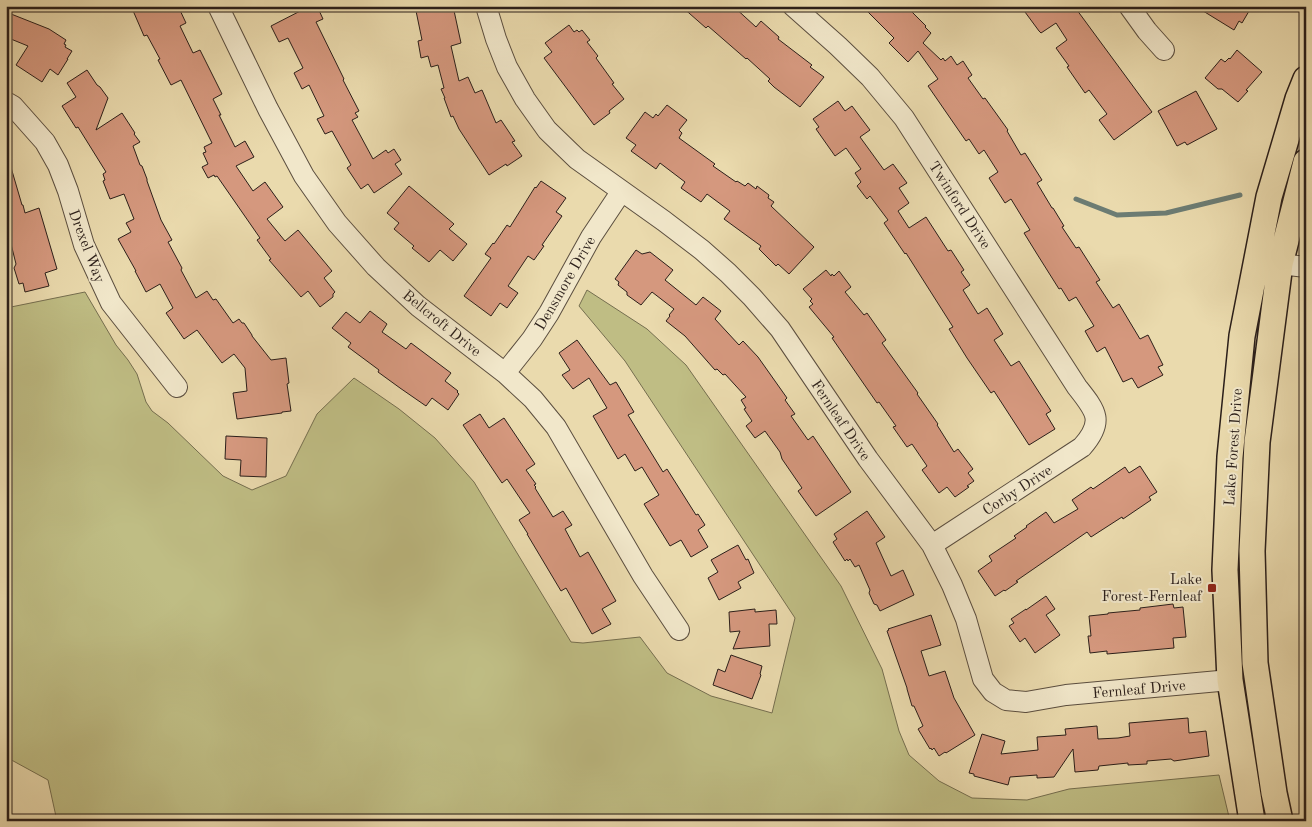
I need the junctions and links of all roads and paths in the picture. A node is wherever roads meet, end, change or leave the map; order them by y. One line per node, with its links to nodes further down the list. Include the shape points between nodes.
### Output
1 (218, 6): 14 (street, Bellcroft Drive, via 304,176 337,223 376,267 418,306)
2 (486, 6): 10 (street, Fernleaf Drive, via 506,67 547,130 577,160)
3 (793, 6): 16 (street, Twinford Drive, via 864,71 904,118 1092,406)
4 (1129, 6): 5 (street)
5 (1164, 50)
6 (1306, 79): 8 (main road, Lake Forest Drive)
7 (6, 102): 15 (street, Drexel Way, via 45,142 58,166 84,246 111,303)
8 (1288, 132): 11 (street, via 1274,231); 13 (main road, Lake Forest Drive, via 1270,198)
9 (1306, 162): 11 (main road, Lake Forest Drive)
10 (621, 192): 14 (street, Densmore Drive, via 591,237 549,313); 17 (street, Fernleaf Drive, via 702,250 752,297 780,329 863,452)
11 (1280, 264): 12 (street); 13 (street); 21 (main road, Lake Forest Drive, via 1257,442 1252,551 1255,663)
12 (1306, 267)
13 (1242, 336): 19 (main road, Lake Forest Drive, via 1230,457 1225,570)
14 (505, 373): 18 (street, Bellcroft Drive, via 533,399 556,427 643,576)
15 (177, 387)
16 (1095, 426): 17 (street, Corby Drive, via 1082,447)
17 (932, 545): 19 (street, Fernleaf Drive, via 966,619 983,679 993,692 1006,700 1026,702 1066,695)
18 (679, 630)
19 (1230, 680): 20 (main road, Lake Forest Drive)
20 (1252, 821)
21 (1280, 821)

